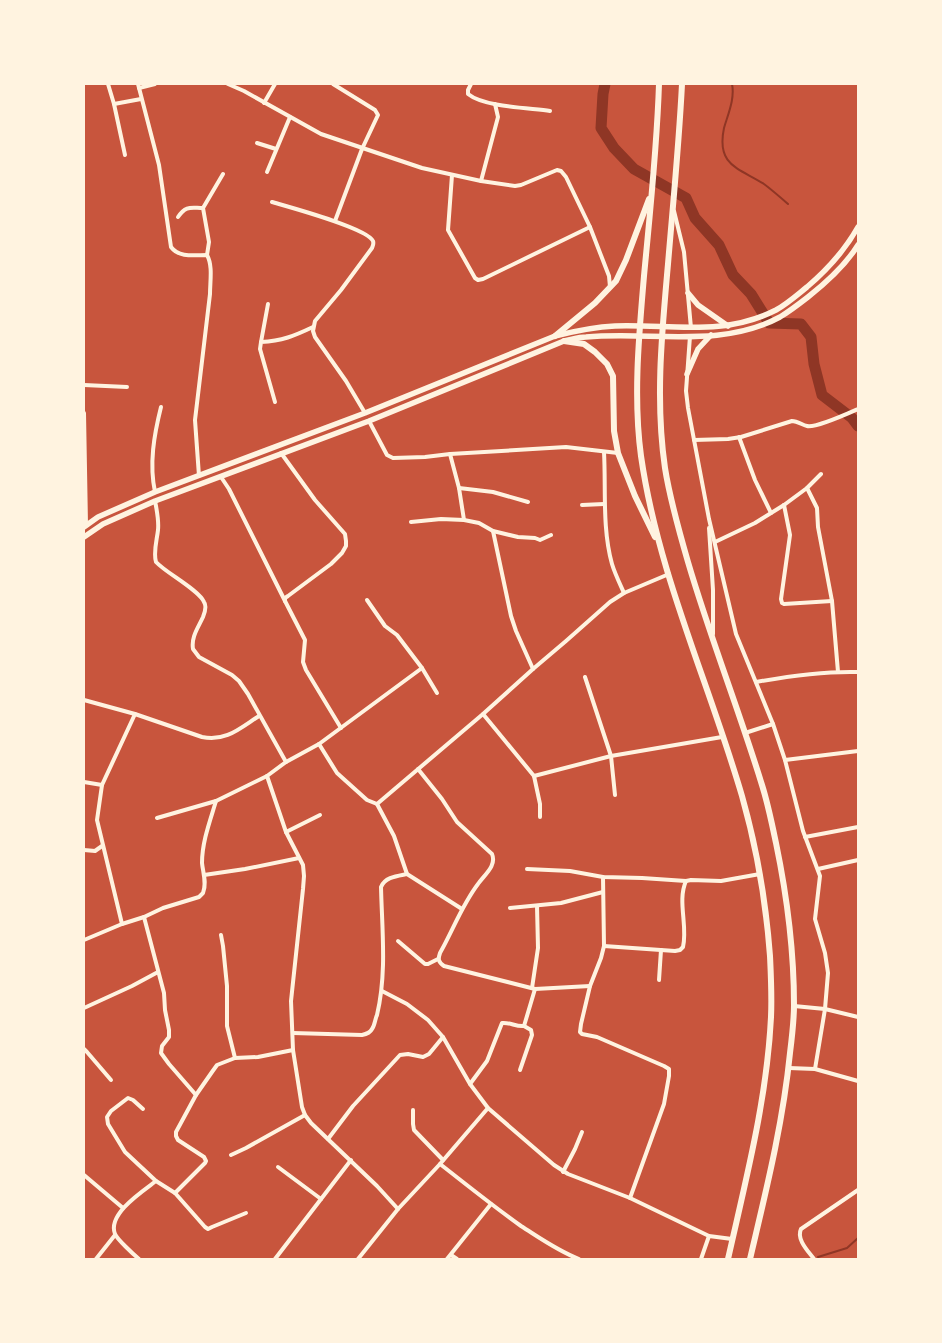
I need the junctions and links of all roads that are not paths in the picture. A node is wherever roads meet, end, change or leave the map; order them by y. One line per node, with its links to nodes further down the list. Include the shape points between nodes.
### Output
1 (108, 84): 12 (street)
2 (155, 84): 9 (street)
3 (230, 84): 11 (street)
4 (275, 84): 11 (street)
5 (333, 84): 18 (street, via 377,112)
6 (471, 84): 13 (street, via 468,94)
7 (659, 84): 24 (highway)
8 (682, 84): 26 (highway)
9 (139, 86): 10 (street)
10 (141, 99): 12 (street); 33 (street, via 159,165 172,247 182,254)
11 (264, 103): 15 (street)
12 (114, 104): 19 (street)
13 (495, 104): 14 (street); 23 (street, via 498,117)
14 (550, 111)
15 (290, 118): 17 (street); 18 (street)
16 (257, 142): 17 (street)
17 (276, 149): 20 (street)
18 (362, 149): 22 (street); 29 (street)
19 (125, 155)
20 (267, 172)
21 (223, 174): 27 (street)
22 (452, 175): 23 (street); 30 (street, via 448,230 478,280)
23 (481, 181): 30 (street, via 515,186 557,170 566,177)
24 (652, 191): 34 (highway, via 620,273); 84 (highway, via 637,384 641,453)
25 (272, 202): 29 (street)
26 (673, 207): 35 (street, via 684,252); 90 (highway, via 661,345 660,420 666,471 684,545)
27 (203, 208): 28 (street, via 186,208); 33 (street, via 209,242)
28 (178, 217)
29 (336, 221): 38 (street, via 367,235 374,245)
30 (590, 227): 34 (street, via 609,276)
31 (858, 227): 37 (main road, via 816,280 776,310)
32 (858, 247): 40 (main road, via 822,286 779,318 730,334)
33 (207, 255): 65 (street, via 210,294 195,420)
34 (609, 289): 41 (highway)
35 (688, 293): 37 (main road, via 698,305); 39 (street)
36 (268, 304): 44 (street)
37 (728, 326): 39 (main road)
38 (313, 327): 44 (street, via 276,342); 52 (street, via 315,337)
39 (691, 328): 41 (main road, via 615,326)
40 (711, 335): 42 (main road); 45 (main road, via 698,349)
41 (555, 336): 52 (main road)
42 (690, 336): 43 (main road, via 614,335); 45 (street)
43 (564, 341): 54 (main road); 61 (highway, via 584,344 607,364 612,376)
44 (261, 342): 48 (street, via 260,349)
45 (687, 374): 57 (street, via 686,391)
46 (84, 385): 47 (street)
47 (127, 387)
48 (275, 402)
49 (161, 407): 69 (street, via 151,469)
50 (858, 409): 56 (street, via 808,426 792,421)
51 (84, 412): 58 (street)
52 (365, 413): 53 (main road)
53 (346, 420): 55 (main road); 65 (main road)
54 (368, 421): 55 (main road); 62 (street, via 387,454 393,458)
55 (349, 428): 60 (main road)
56 (739, 437): 57 (street); 75 (street)
57 (694, 440): 76 (street)
58 (84, 447): 63 (street)
59 (604, 452): 61 (street); 62 (street, via 566,447); 72 (street)
60 (281, 453): 66 (main road); 88 (street, via 345,534 346,541 342,553 331,564 298,587)
61 (618, 453): 84 (highway)
62 (450, 454): 67 (street)
63 (85, 471): 79 (street)
64 (821, 474): 68 (street)
65 (199, 476): 69 (main road)
66 (221, 477): 70 (main road); 88 (street)
67 (459, 488): 71 (street, via 493,492); 77 (street)
68 (807, 488): 74 (street); 89 (street, via 816,508)
69 (155, 492): 79 (main road, via 116,508)
70 (155, 501): 82 (main road, via 103,524); 101 (street, via 158,530 154,560 194,591 206,608 192,638 192,649 199,657 239,681)
71 (528, 502)
72 (604, 504): 73 (street); 86 (street, via 612,563)
73 (582, 505)
74 (784, 505): 75 (street); 89 (street, via 790,535 782,603)
75 (771, 512): 83 (street, via 755,524)
76 (709, 519): 83 (street); 90 (street)
77 (464, 520): 78 (street); 80 (street)
78 (411, 522)
79 (85, 526)
80 (493, 531): 81 (street, via 540,540); 92 (street, via 511,616)
81 (551, 535)
82 (84, 537)
83 (715, 542): 96 (street, via 736,634)
84 (661, 547): 85 (highway)
85 (668, 574): 86 (street); 105 (highway)
86 (624, 593): 92 (street)
87 (367, 600): 91 (street, via 384,626 397,635)
88 (285, 601): 103 (street, via 305,640 303,662 306,670)
89 (832, 601): 93 (street)
90 (713, 638): 104 (highway)
91 (422, 668): 97 (street); 103 (street)
92 (533, 669): 100 (street)
93 (838, 672): 94 (street); 96 (street)
94 (858, 672)
95 (585, 677): 108 (street)
96 (756, 682): 102 (street)
97 (437, 692)
98 (84, 700): 99 (street)
99 (135, 714): 101 (street, via 211,739 225,737); 115 (street)
100 (483, 714): 111 (street); 113 (street)
101 (259, 716): 110 (street)
102 (773, 724): 104 (street); 109 (street)
103 (341, 728): 106 (street)
104 (745, 733): 153 (highway, via 763,788 783,874 790,922)
105 (722, 737): 108 (street); 132 (highway, via 743,800)
106 (318, 744): 110 (street); 118 (street, via 337,774 367,800)
107 (858, 751): 109 (street)
108 (611, 756): 113 (street); 116 (street)
109 (785, 760): 124 (street)
110 (286, 762): 112 (street)
111 (418, 769): 118 (street); 139 (street, via 457,822 494,859 494,864)
112 (267, 776): 117 (street); 123 (street)
113 (534, 776): 120 (street)
114 (84, 782): 115 (street)
115 (102, 785): 125 (street, via 97,820)
116 (615, 794)
117 (216, 802): 121 (street); 133 (street, via 205,840)
118 (377, 804): 131 (street, via 394,836)
119 (320, 815): 123 (street)
120 (540, 817)
121 (157, 818)
122 (858, 827): 124 (street)
123 (286, 832): 127 (street)
124 (805, 837): 130 (street)
125 (102, 846): 126 (street, via 95,851); 141 (street)
126 (84, 850)
127 (299, 858): 133 (street); 158 (street, via 304,876)
128 (858, 860): 130 (street)
129 (527, 869): 134 (street, via 570,871)
130 (818, 869): 155 (street, via 815,919 828,973)
131 (407, 874): 139 (street); 152 (street, via 383,883)
132 (760, 874): 135 (street, via 721,881); 193 (highway, via 769,948 771,1016 764,1090)
133 (204, 875): 140 (street, via 205,889 199,897)
134 (603, 877): 135 (street); 136 (street)
135 (686, 881): 146 (street, via 683,948)
136 (603, 892): 137 (street); 145 (street)
137 (537, 906): 138 (street); 151 (street, via 538,948)
138 (510, 908)
139 (462, 910): 147 (street)
140 (144, 917): 141 (street); 148 (street)
141 (122, 924): 143 (street)
142 (221, 935): 162 (street, via 227,986 227,1026)
143 (84, 940)
144 (398, 941): 147 (street, via 425,964)
145 (604, 946): 146 (street); 150 (street)
146 (661, 950): 149 (street)
147 (438, 959): 151 (street, via 444,966)
148 (158, 972): 154 (street); 169 (street, via 169,1030 162,1053)
149 (659, 980)
150 (590, 986): 151 (street); 185 (street, via 580,1032 669,1069 664,1104)
151 (534, 989): 157 (street)
152 (382, 991): 158 (street, via 373,1027 367,1034); 159 (street, via 407,1004)
153 (794, 1006): 155 (street); 163 (highway)
154 (84, 1008)
155 (825, 1009): 156 (street); 164 (street)
156 (858, 1017)
157 (524, 1026): 165 (street, via 531,1030 532,1035); 168 (street, via 502,1023 487,1061)
158 (292, 1033): 161 (street)
159 (443, 1037): 168 (street); 175 (street, via 424,1058 400,1055)
160 (84, 1050): 166 (street)
161 (293, 1050): 162 (street); 173 (street)
162 (235, 1058): 169 (street, via 217,1065)
163 (789, 1068): 164 (street); 204 (highway)
164 (815, 1069): 167 (street)
165 (520, 1070)
166 (111, 1080)
167 (858, 1081)
168 (470, 1084): 170 (street)
169 (196, 1095): 184 (street, via 176,1136 206,1161)
170 (488, 1108): 178 (street); 180 (street)
171 (144, 1109): 182 (street, via 128,1098 111,1111 107,1117 108,1124 125,1152)
172 (413, 1110): 178 (street, via 414,1130)
173 (305, 1115): 175 (street); 176 (street)
174 (582, 1132): 180 (street)
175 (328, 1139): 177 (street)
176 (230, 1155)
177 (351, 1160): 186 (street); 189 (street)
178 (442, 1162): 187 (street); 189 (street)
179 (278, 1167): 186 (street)
180 (563, 1172): 185 (street)
181 (84, 1175): 188 (street)
182 (156, 1181): 184 (street); 188 (street)
183 (858, 1190): 205 (street, via 801,1229 799,1238)
184 (175, 1193): 190 (street, via 208,1229)
185 (630, 1198): 192 (street)
186 (321, 1199): 197 (street)
187 (491, 1204): 194 (street); 201 (street, via 551,1246)
188 (123, 1208): 191 (street, via 114,1226)
189 (398, 1208): 198 (street)
190 (246, 1213)
191 (115, 1235): 195 (street); 196 (street)
192 (709, 1236): 193 (street); 202 (street)
193 (732, 1239): 203 (highway)
194 (451, 1255): 199 (street); 200 (street)
195 (96, 1259)
196 (139, 1259)
197 (275, 1259)
198 (358, 1259)
199 (447, 1259)
200 (457, 1259)
201 (578, 1259)
202 (701, 1259)
203 (728, 1259)
204 (750, 1259)
205 (814, 1259)

